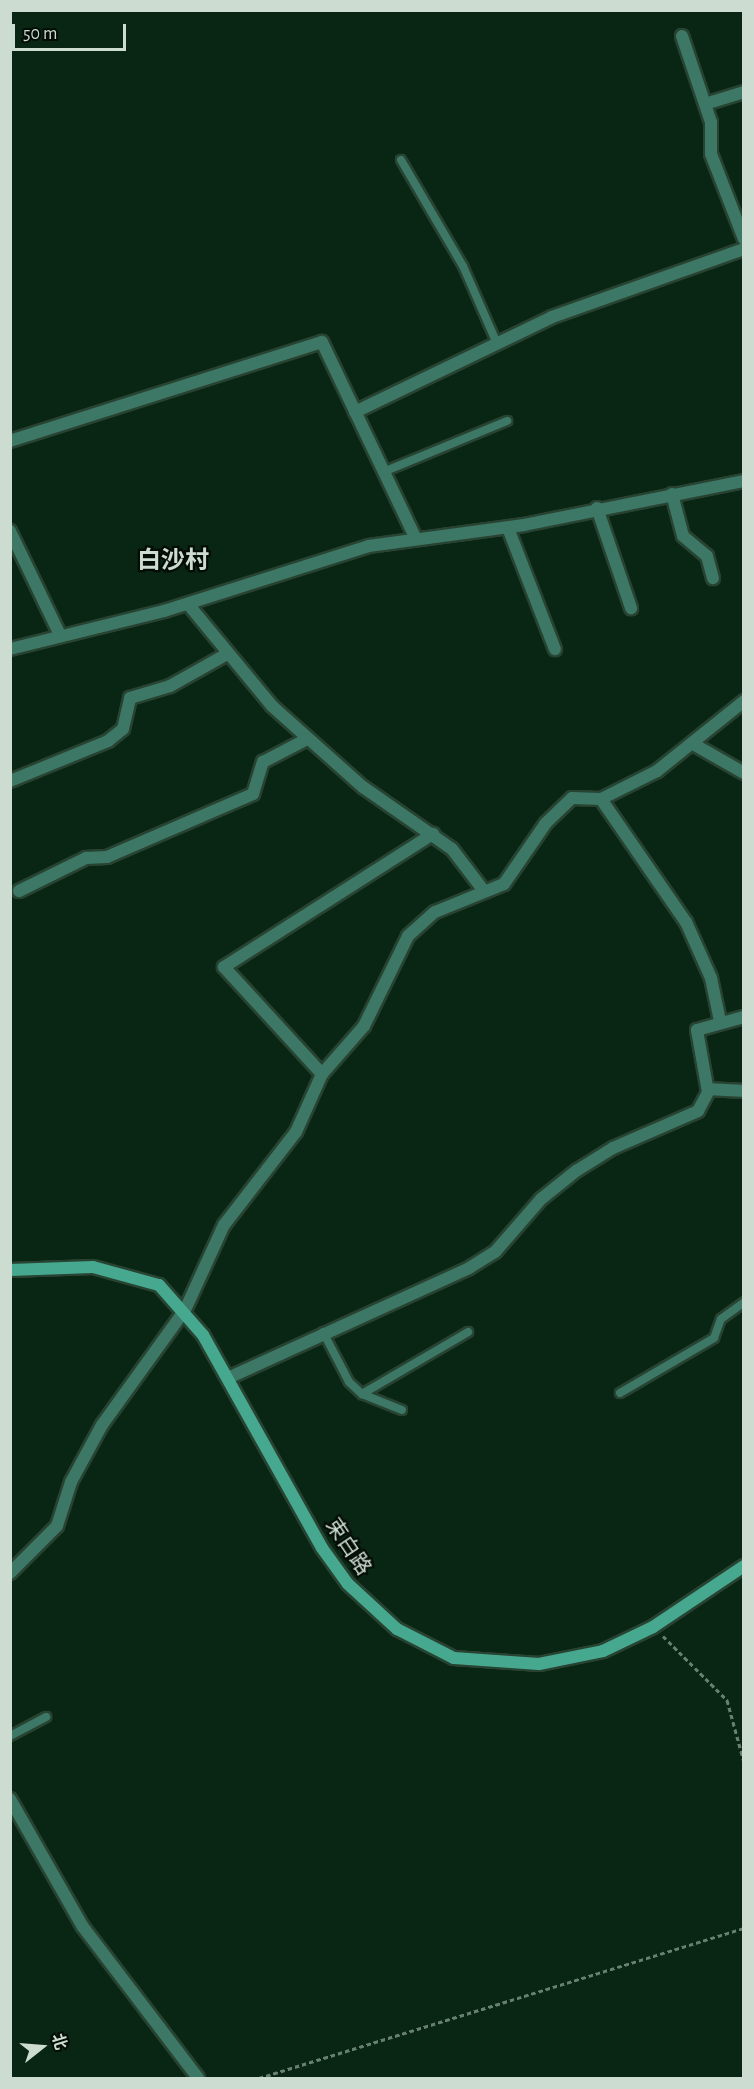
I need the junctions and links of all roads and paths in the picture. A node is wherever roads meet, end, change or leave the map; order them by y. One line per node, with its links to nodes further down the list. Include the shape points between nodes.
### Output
1 (682, 36): 3 (street)
2 (744, 92): 3 (street)
3 (705, 105): 5 (street, via 711,154)
4 (401, 160): 7 (lane, via 463,266)
5 (744, 239)
6 (744, 249): 7 (street)
7 (496, 341): 8 (street)
8 (355, 412): 10 (street, via 322,342); 11 (street)
9 (507, 421): 11 (lane)
10 (10, 441)
11 (388, 470): 17 (street)
12 (744, 481): 13 (street)
13 (672, 494): 14 (street); 18 (street, via 683,536 706,556)
14 (597, 508): 15 (street); 20 (street)
15 (508, 528): 17 (street); 23 (street)
16 (10, 531): 21 (street)
17 (417, 539): 19 (street, via 287,568)
18 (713, 578)
19 (188, 604): 21 (street); 24 (street)
20 (631, 608)
21 (59, 633): 22 (street)
22 (10, 649)
23 (555, 649)
24 (227, 654): 26 (street); 29 (street, via 170,686 130,698 123,729 108,741)
25 (744, 701): 27 (street)
26 (307, 739): 31 (street, via 380,800); 32 (street, via 263,762 254,794 107,857 86,858)
27 (695, 745): 28 (street); 30 (street)
28 (744, 773)
29 (10, 781)
30 (601, 799): 33 (street, via 584,795 562,806 510,877); 35 (street, via 686,922 708,971)
31 (433, 834): 33 (street); 36 (street, via 224,967)
32 (19, 891)
33 (484, 891): 36 (street, via 435,912 408,936 364,1026)
34 (744, 1017): 35 (street)
35 (720, 1021): 37 (street, via 697,1030)
36 (322, 1074): 41 (street, via 296,1132 224,1225)
37 (708, 1089): 38 (street); 42 (street, via 698,1111 613,1148 558,1184 495,1252 442,1282)
38 (744, 1091)
39 (10, 1270): 41 (main road, 束白路, via 112,1269 159,1286)
40 (744, 1302): 45 (lane, via 721,1319 714,1338)
41 (185, 1310): 44 (main road, 束白路); 49 (street, via 102,1425 71,1482 57,1526)
42 (323, 1332): 44 (street); 46 (lane, via 349,1382)
43 (468, 1332): 46 (lane)
44 (228, 1378): 50 (main road, 束白路, via 334,1566 363,1601 416,1640 454,1658 539,1664 603,1651)
45 (620, 1393)
46 (362, 1394): 47 (lane)
47 (402, 1410)
48 (744, 1566): 50 (main road, 束白路)
49 (10, 1573)
50 (653, 1627): 53 (path, via 727,1700)
51 (46, 1717): 52 (lane)
52 (10, 1736)
53 (744, 1762)
54 (12, 1807): 56 (street, via 83,1928)
55 (744, 1928): 57 (path)
56 (198, 2079)
57 (259, 2079)

